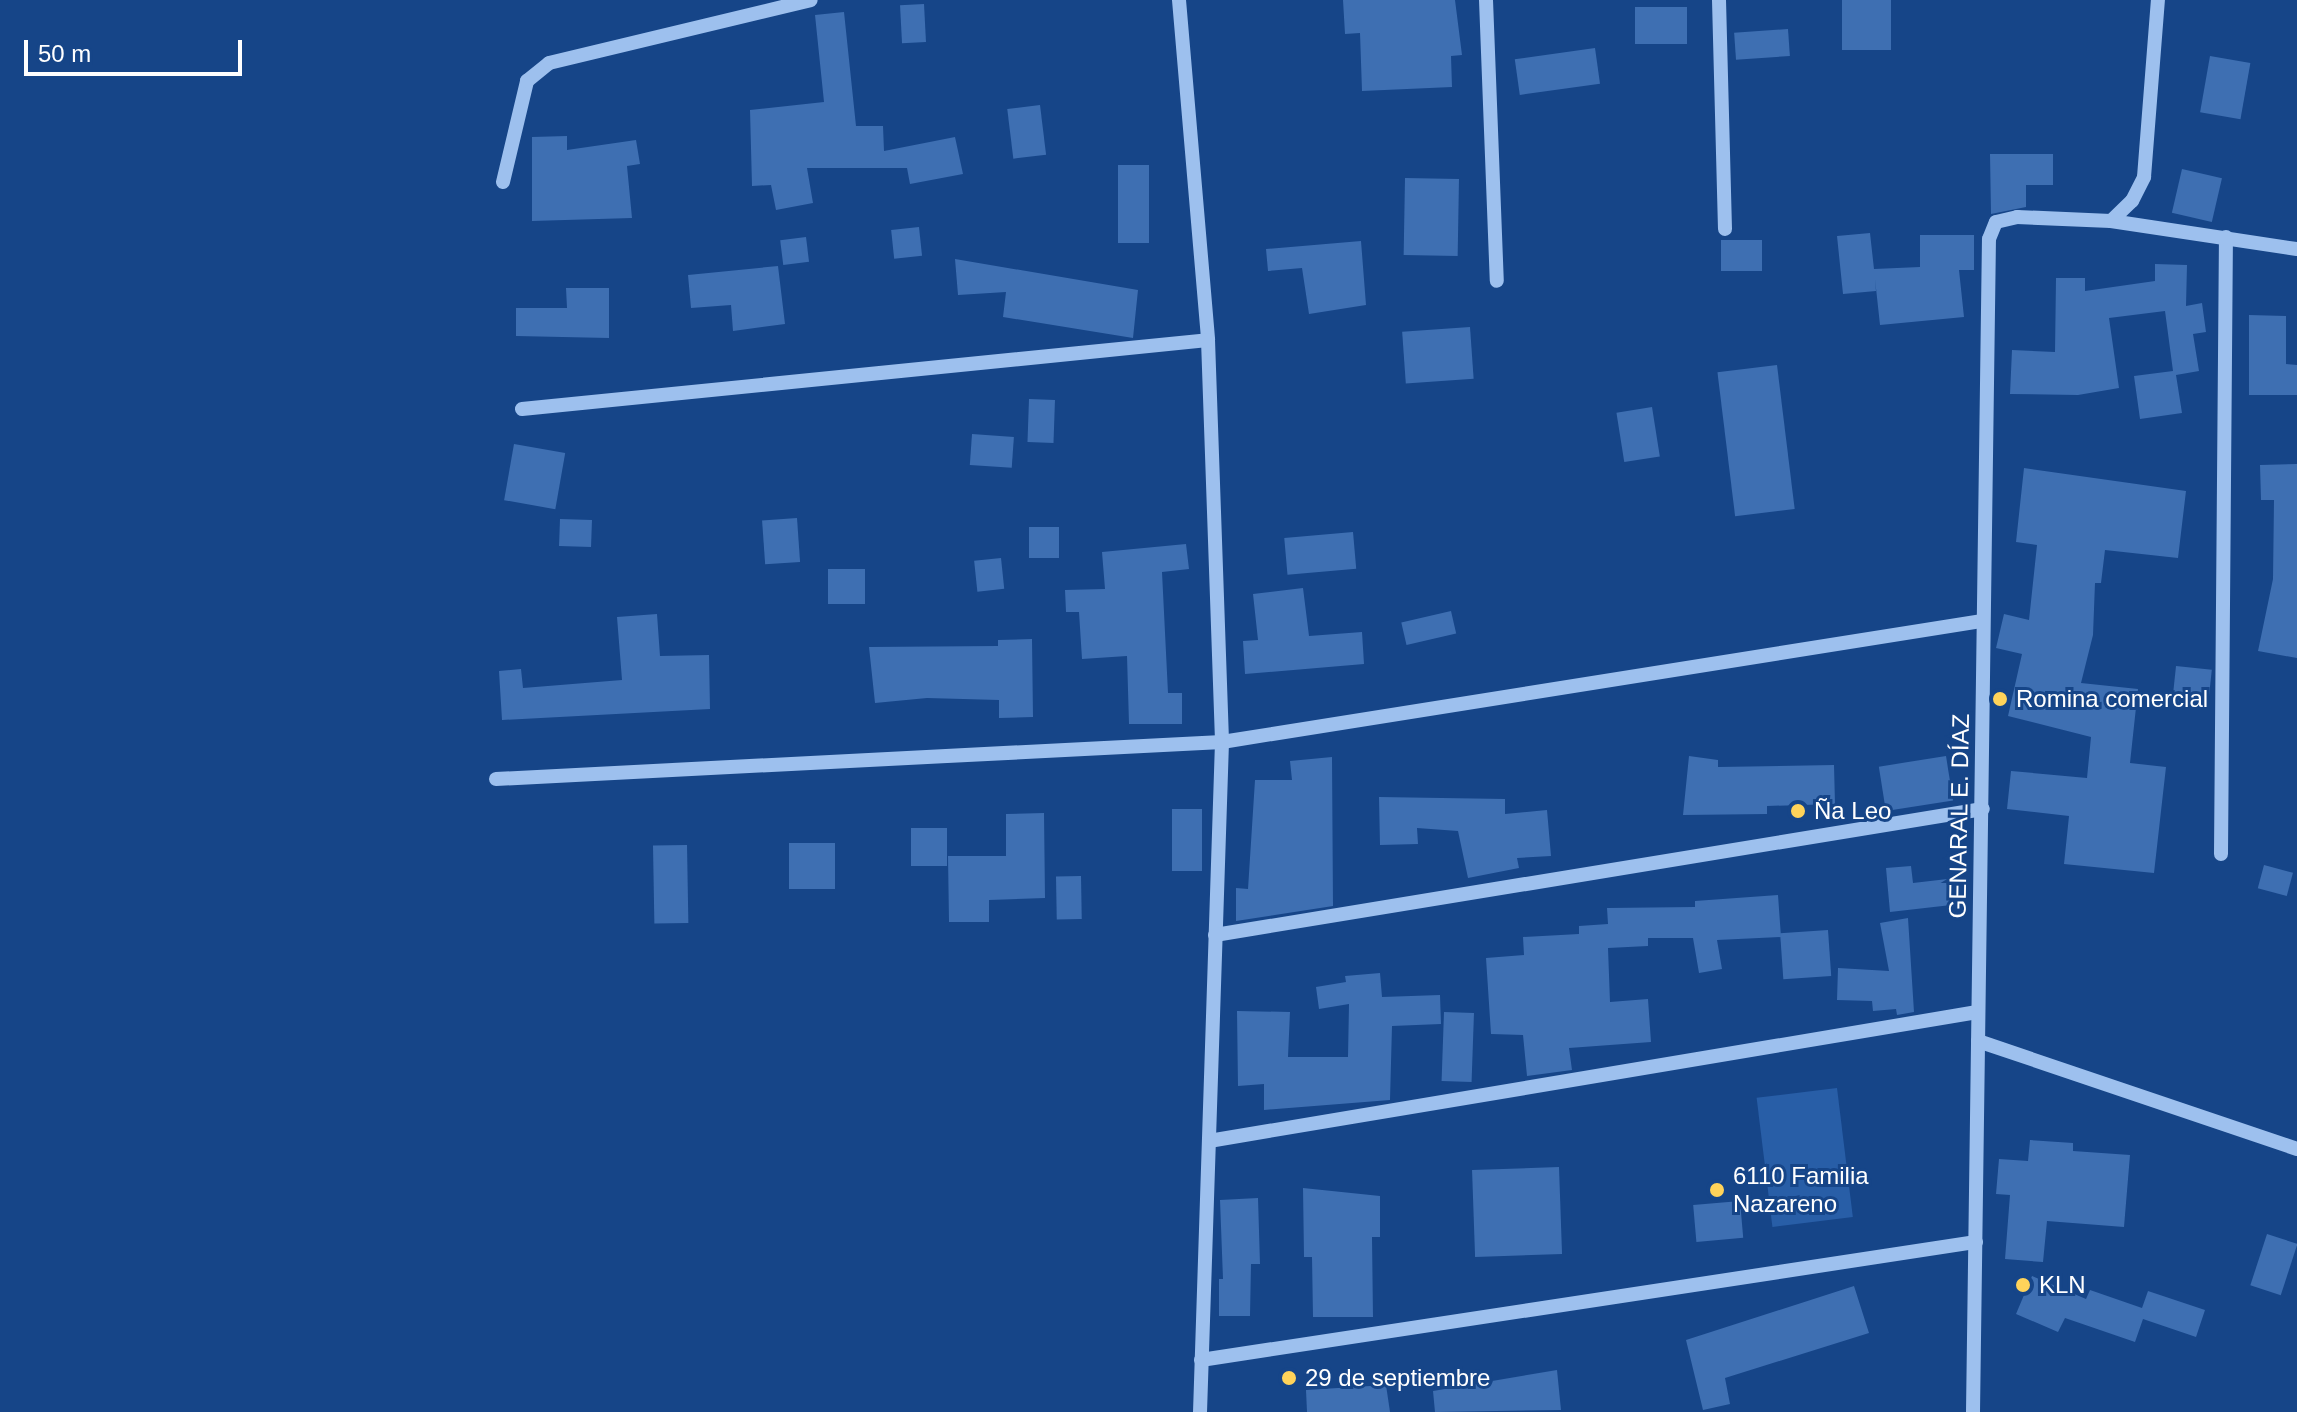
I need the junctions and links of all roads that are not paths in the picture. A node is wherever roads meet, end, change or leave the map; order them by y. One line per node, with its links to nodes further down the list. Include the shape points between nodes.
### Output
1 (811, 0): 6 (street, via 549,63 527,81)
2 (1179, 0): 12 (street)
3 (1486, 0): 11 (street)
4 (1719, 0): 8 (street)
5 (2158, 0): 7 (street, via 2144,177 2132,201)
6 (503, 182)
7 (2111, 221): 9 (street); 14 (street, GENARAL E. DÍAZ, via 2017,217 1996,222 1989,239)
8 (1725, 229)
9 (2226, 237): 10 (street); 18 (street)
10 (2297, 249)
11 (1497, 281)
12 (1208, 340): 13 (street); 15 (street)
13 (522, 409)
14 (1982, 621): 15 (street); 17 (street, GENARAL E. DÍAZ)
15 (1222, 742): 16 (street); 19 (street)
16 (496, 779)
17 (1983, 809): 19 (street); 20 (street, GENARAL E. DÍAZ)
18 (2221, 854)
19 (1215, 935): 22 (street)
20 (1977, 1012): 21 (street, GENARAL E. DÍAZ); 22 (street)
21 (1978, 1041): 23 (street); 24 (street, GENARAL E. DÍAZ)
22 (1209, 1141): 25 (street)
23 (2297, 1149)
24 (1976, 1242): 25 (street); 27 (street, GENARAL E. DÍAZ)
25 (1201, 1360): 26 (street)
26 (1200, 1412)
27 (1973, 1412)

